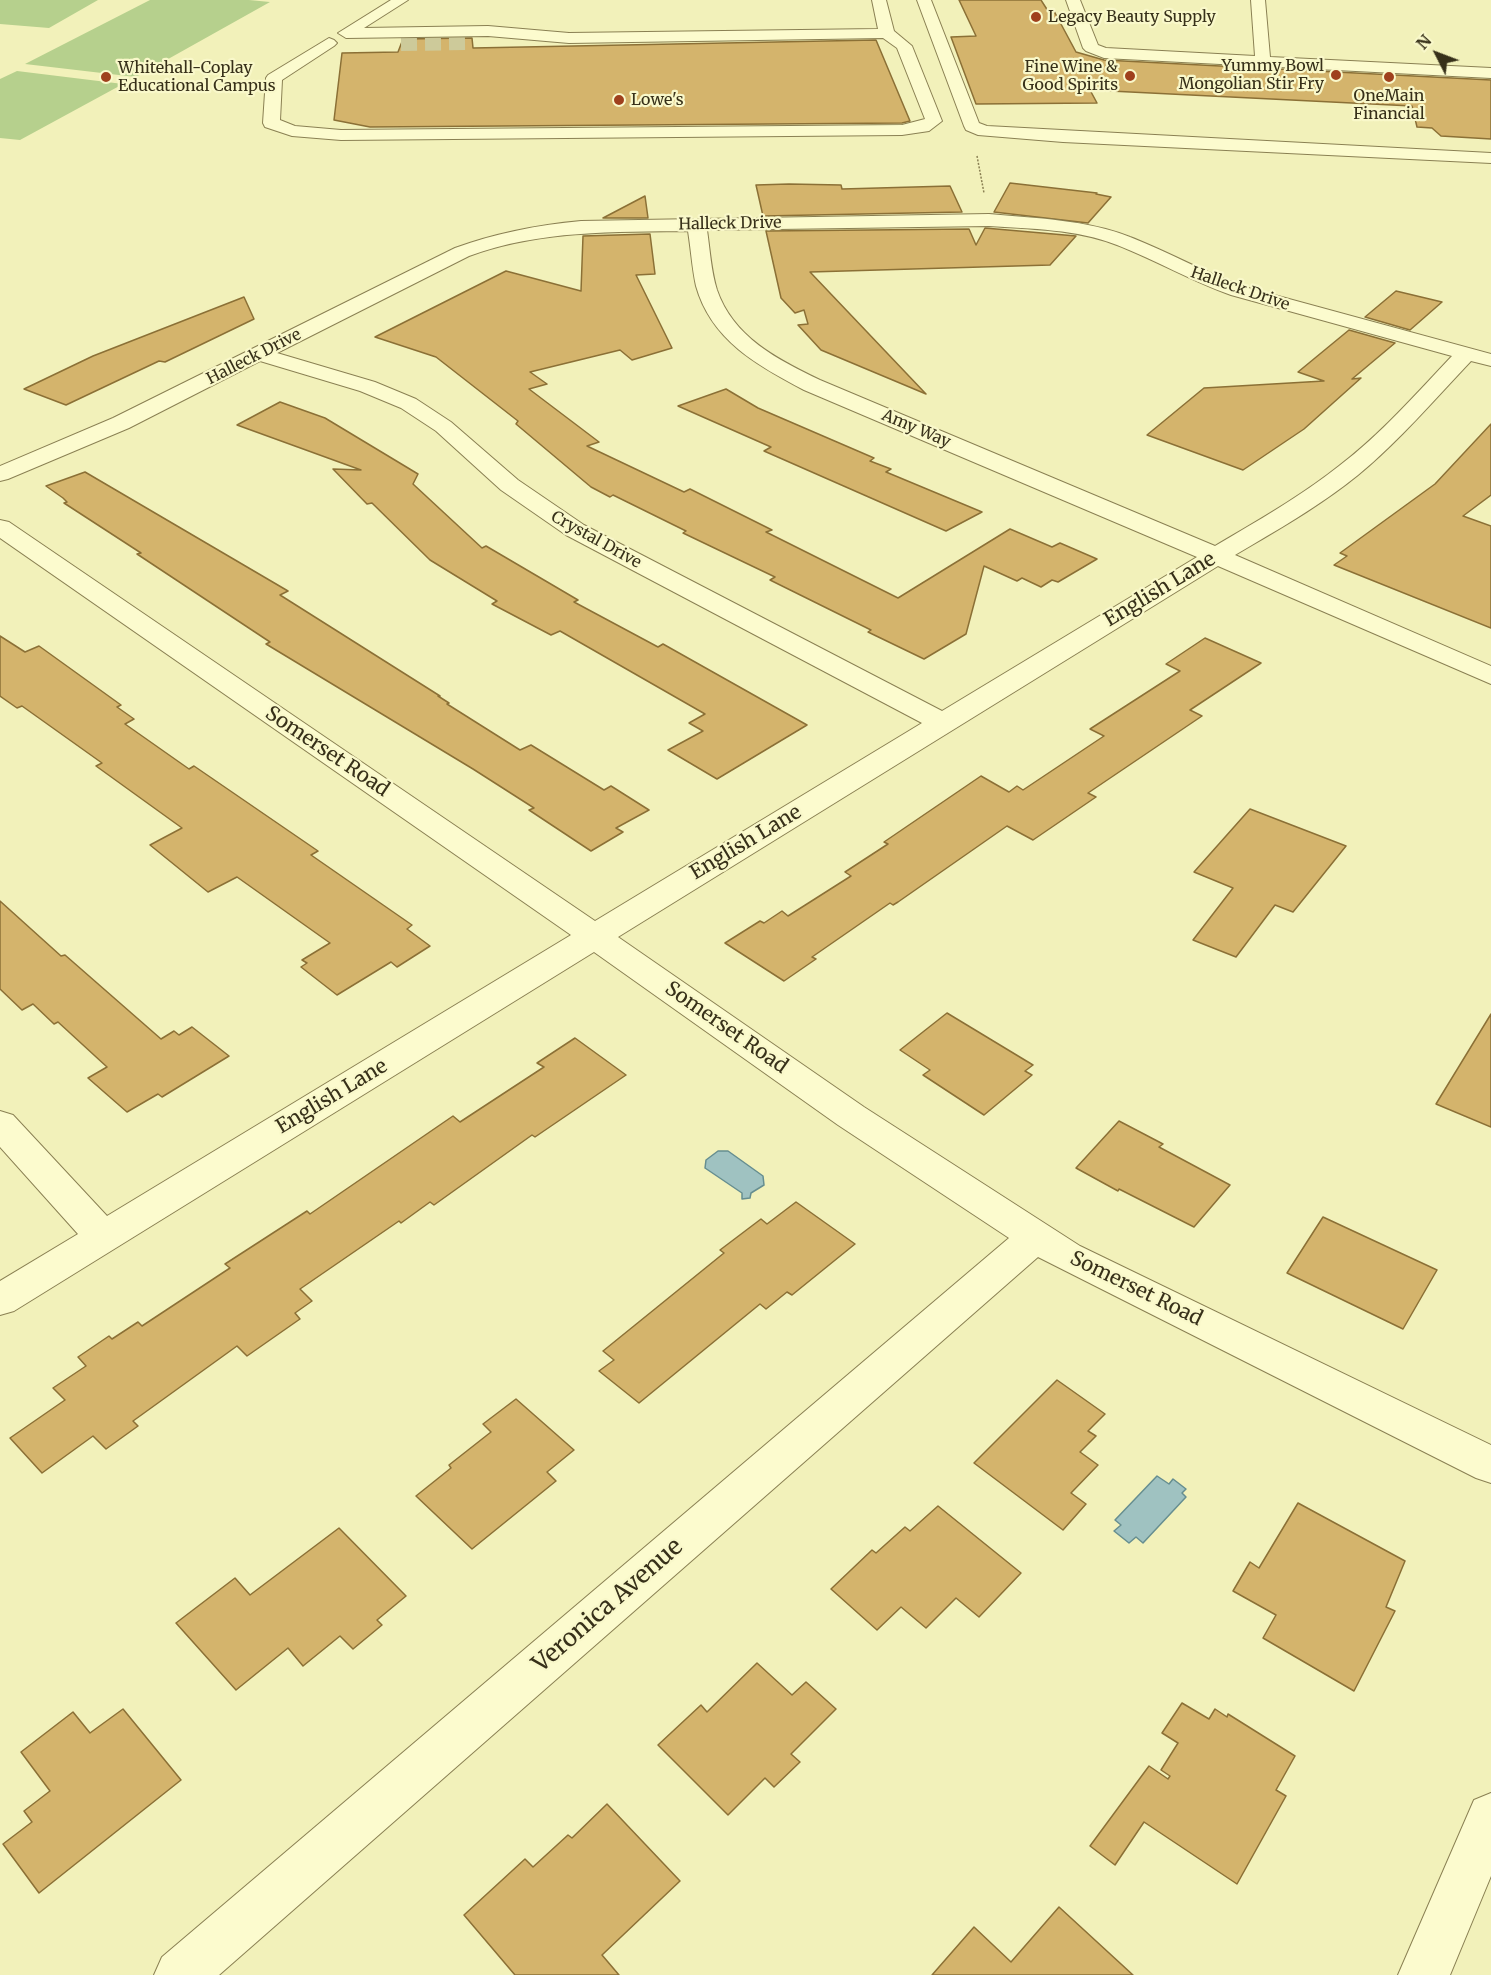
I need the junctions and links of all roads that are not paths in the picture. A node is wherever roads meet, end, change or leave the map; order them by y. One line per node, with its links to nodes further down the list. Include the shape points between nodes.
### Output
1 (401, 0): 6 (street)
2 (879, 0): 7 (street)
3 (924, 0): 14 (street, via 972,126 984,131)
4 (1073, 0): 12 (street, via 1091,48 1104,53)
5 (1258, 0): 12 (street)
6 (346, 33): 8 (street); 10 (street)
7 (887, 33): 8 (street, via 569,38); 10 (street, via 904,46 934,120 923,127 340,135 292,131 271,123 274,78)
8 (514, 34): 9 (street)
9 (473, 42)
10 (329, 43): 11 (street)
11 (401, 43)
12 (1263, 61): 13 (street)
13 (1491, 73)
14 (1491, 158)
15 (698, 225): 16 (street, Halleck Drive, via 581,227 501,239 462,252); 17 (street, Halleck Drive, via 989,220 1052,225 1096,233 1145,249 1238,291); 20 (street, Amy Way, via 707,290 717,312 732,335 780,369)
16 (258, 354): 18 (street, Halleck Drive, via 121,423); 22 (street, Crystal Drive, via 390,394 455,434 527,499 575,531)
17 (1479, 357): 20 (street, English Lane, via 1348,471)
18 (0, 474)
19 (0, 527): 23 (street, Somerset Road)
20 (1215, 556): 21 (street); 22 (street, English Lane)
21 (1491, 676)
22 (943, 723): 23 (street, English Lane)
23 (595, 936): 25 (street, English Lane); 26 (street, Somerset Road, via 851,1116)
24 (0, 1124): 25 (street)
25 (104, 1237): 27 (street, English Lane)
26 (1036, 1237): 28 (street, Somerset Road, via 1067,1256); 30 (street, Veronica Avenue)
27 (0, 1300)
28 (1491, 1464)
29 (1491, 1817): 31 (street)
30 (180, 1975)
31 (1424, 1975)

